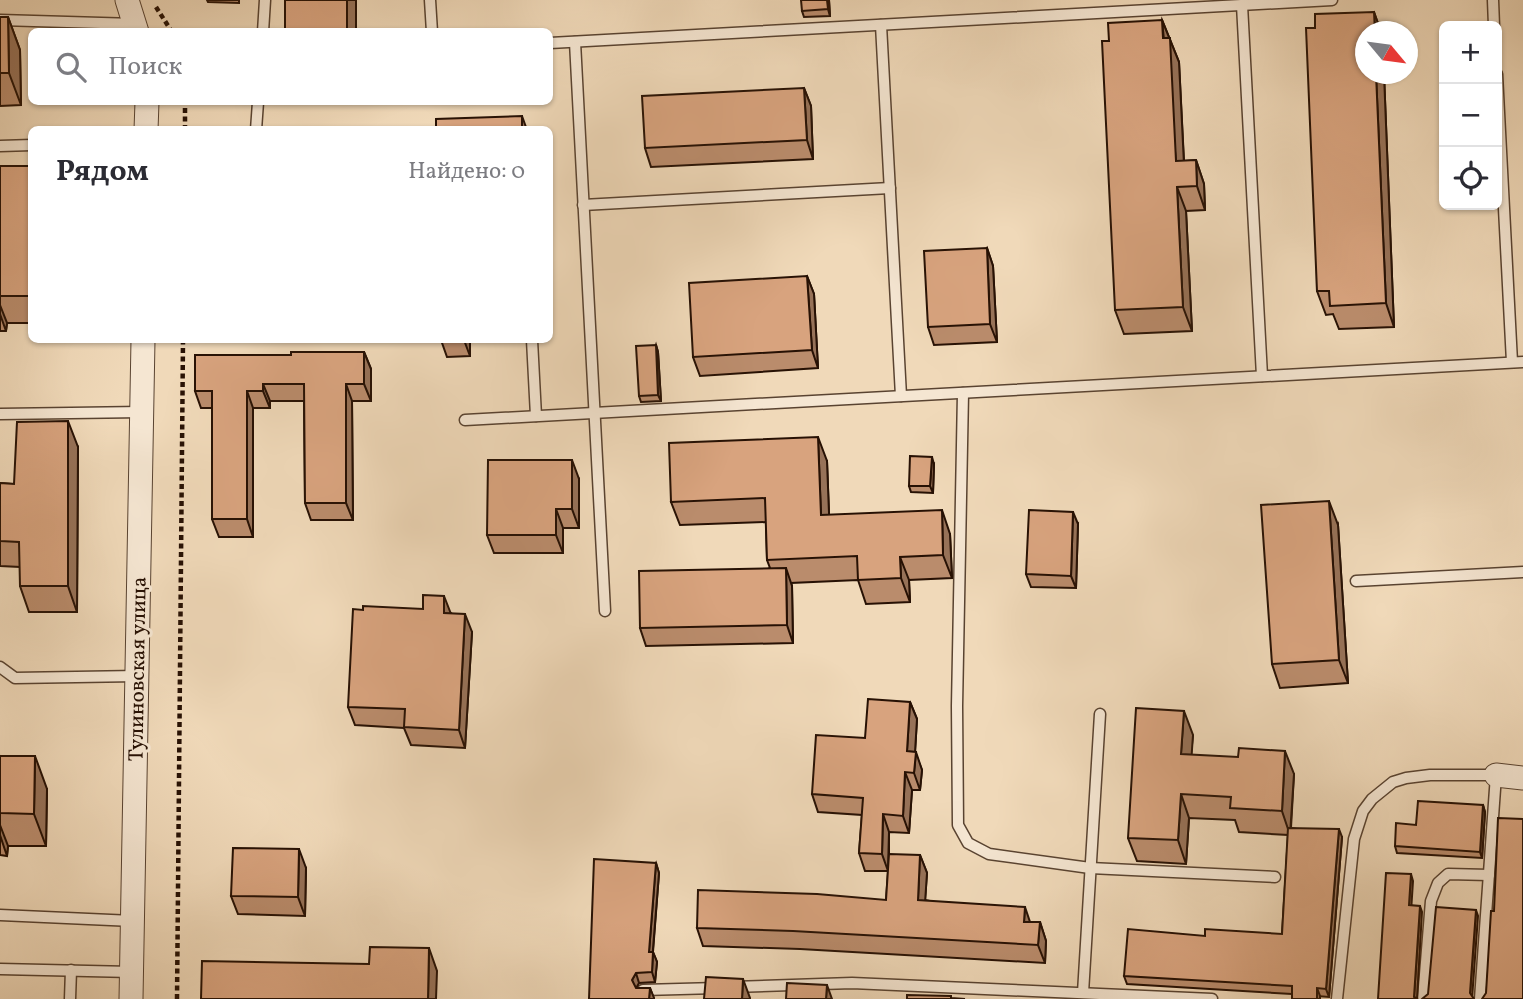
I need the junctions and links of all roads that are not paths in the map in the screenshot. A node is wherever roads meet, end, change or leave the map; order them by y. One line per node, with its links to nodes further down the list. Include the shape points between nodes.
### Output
1 (127, 0): 10 (street)
2 (265, 0): 11 (lane)
3 (430, 0): 12 (lane)
4 (1332, 0): 6 (lane)
5 (1493, 0): 8 (lane)
6 (1242, 5): 9 (lane); 27 (lane)
7 (0, 20): 10 (lane)
8 (1494, 21)
9 (881, 25): 13 (lane); 22 (lane)
10 (136, 28)
11 (263, 28)
12 (432, 28)
13 (575, 42): 14 (lane); 23 (lane)
14 (553, 43)
15 (1498, 84): 26 (lane)
16 (147, 105): 18 (street)
17 (258, 105): 19 (lane)
18 (146, 126)
19 (256, 126)
20 (28, 145): 21 (lane)
21 (0, 146)
22 (890, 188): 23 (lane); 29 (lane)
23 (583, 205): 31 (lane)
24 (143, 343): 30 (street, Тулиновская улица)
25 (532, 343): 33 (lane)
26 (1518, 362): 27 (lane)
27 (1262, 376): 28 (lane)
28 (963, 393): 29 (lane); 43 (lane, via 958,825 968,843 989,854)
29 (901, 396): 31 (lane)
30 (142, 412): 32 (lane); 39 (street, Тулиновская улица)
31 (594, 413): 33 (lane); 37 (lane)
32 (0, 414)
33 (536, 416): 34 (lane)
34 (465, 420)
35 (1523, 572): 36 (lane)
36 (1356, 581)
37 (605, 611)
38 (0, 667): 39 (lane, via 15,678)
39 (137, 676): 47 (street, Тулиновская улица)
40 (1100, 713): 43 (lane)
41 (1496, 775): 42 (street); 44 (lane); 56 (lane, via 1406,778 1393,782 1363,811 1354,839)
42 (1523, 778)
43 (1090, 868): 45 (lane); 52 (lane)
44 (1489, 875): 57 (lane, via 1448,874 1438,883 1431,901); 58 (lane)
45 (1275, 877)
46 (0, 915): 47 (lane)
47 (133, 921): 50 (street, Тулиновская улица)
48 (0, 969): 49 (lane)
49 (71, 971): 50 (lane); 53 (lane)
50 (132, 972): 54 (street, Тулиновская улица)
51 (643, 990): 52 (lane, via 852,983)
52 (1083, 993): 55 (lane)
53 (70, 999)
54 (131, 999)
55 (1212, 999)
56 (1337, 999)
57 (1423, 999)
58 (1480, 999)

